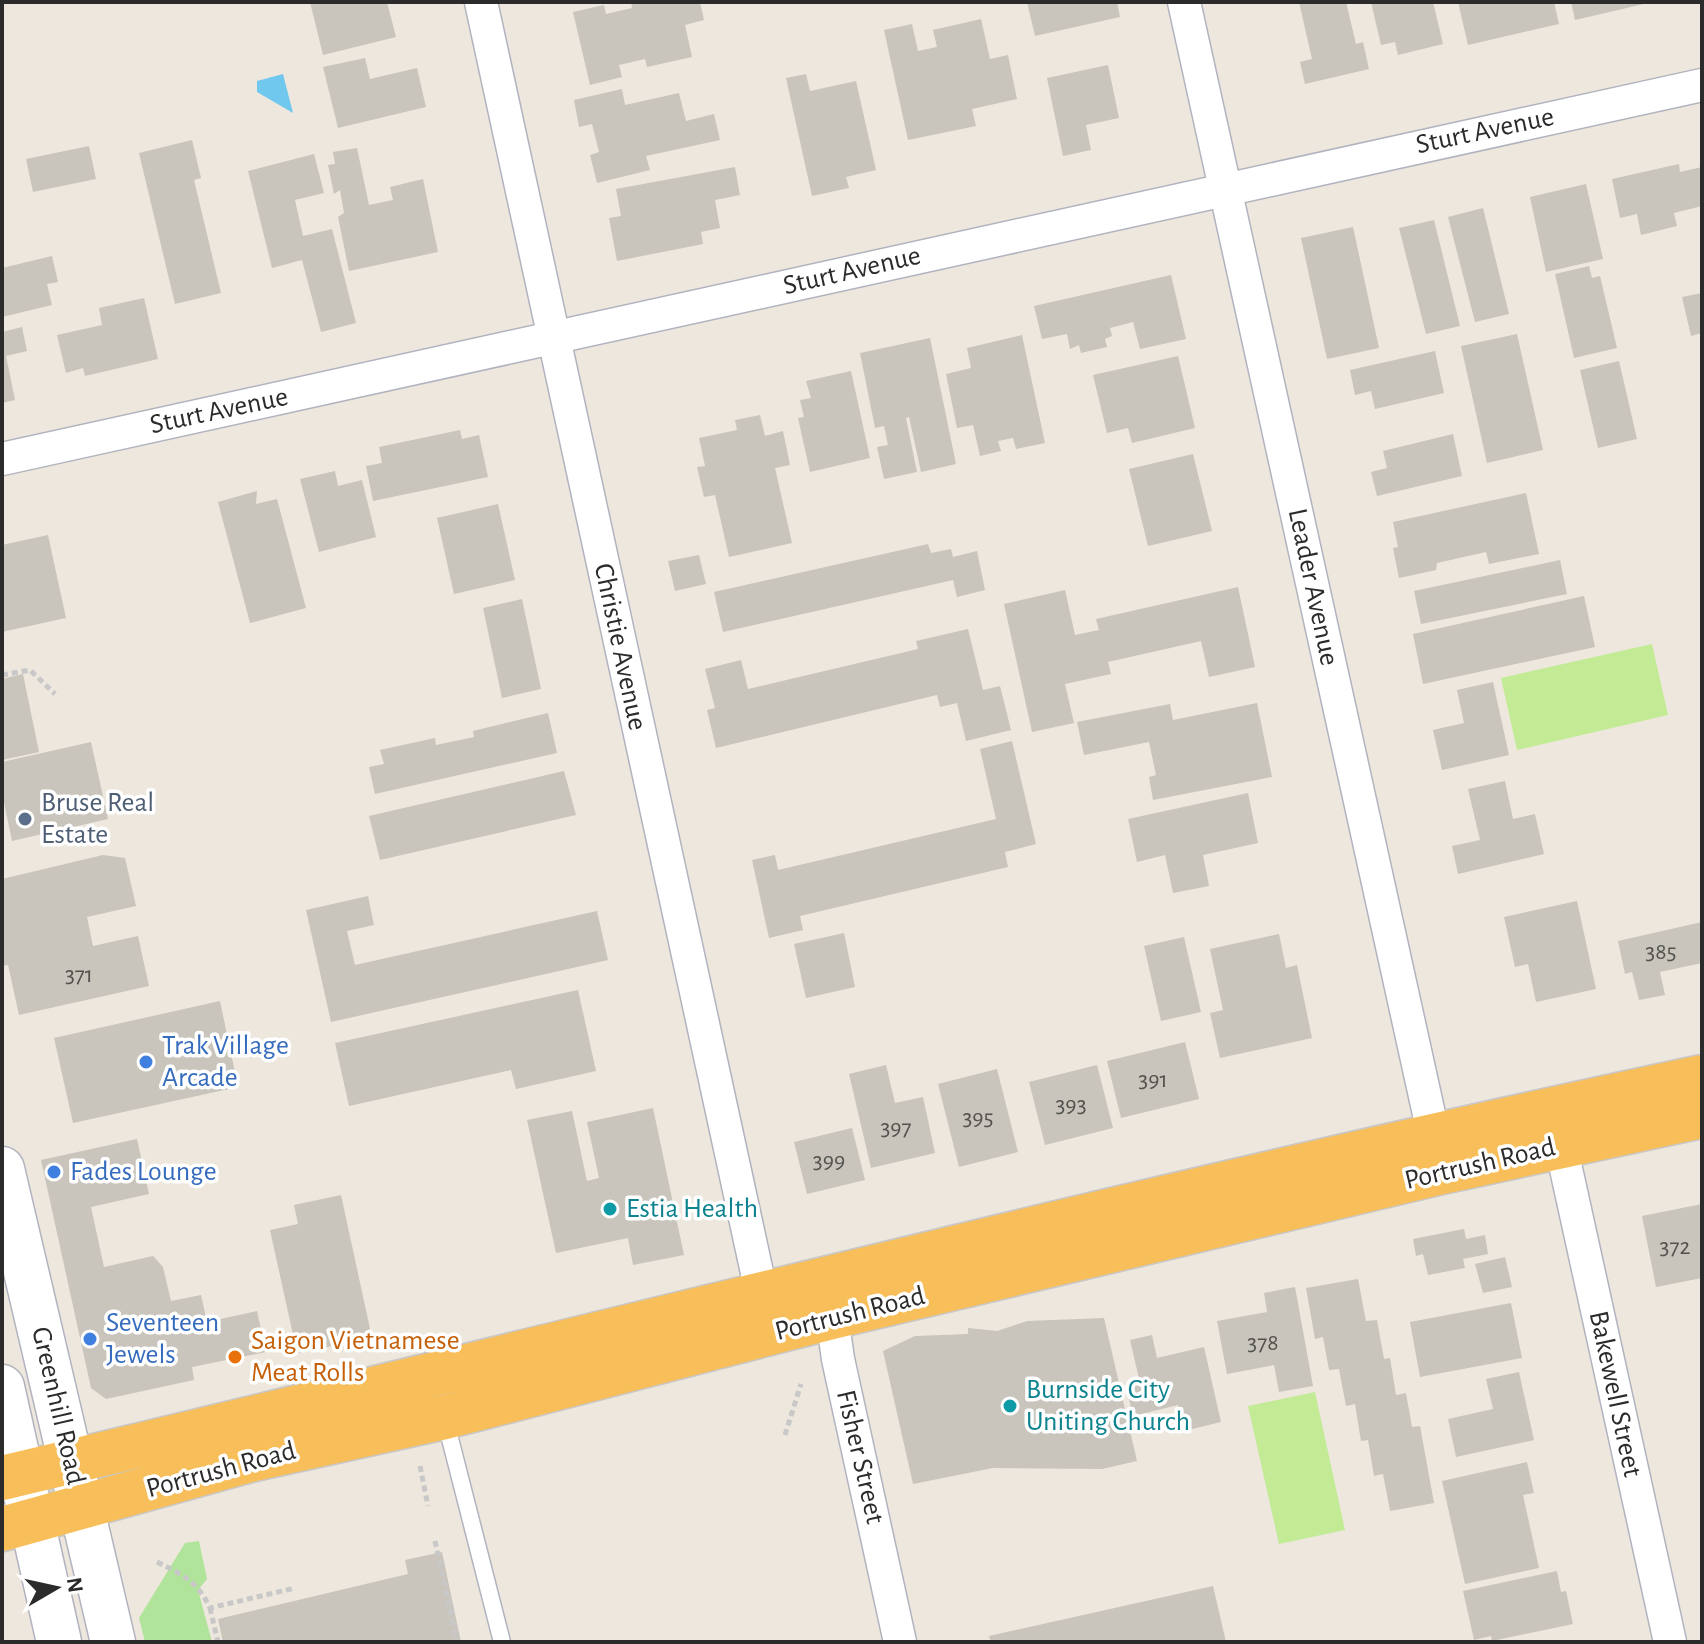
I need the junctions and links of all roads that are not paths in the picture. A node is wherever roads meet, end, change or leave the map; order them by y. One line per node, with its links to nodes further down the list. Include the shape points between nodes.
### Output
1 (481, 2): 5 (street, Christie Avenue)
2 (1184, 2): 4 (street, Leader Avenue)
3 (1702, 85): 4 (street, Sturt Avenue)
4 (1226, 187): 5 (street, Sturt Avenue); 10 (street, Leader Avenue)
5 (551, 338): 6 (street, Sturt Avenue); 13 (street, Christie Avenue)
6 (2, 459)
7 (1702, 1077): 10 (highway, Portrush Road)
8 (1702, 1116): 9 (highway, Portrush Road)
9 (1561, 1146): 10 (highway, Portrush Road); 25 (street, Bakewell Street)
10 (1437, 1153): 12 (highway, Portrush Road); 14 (highway, Portrush Road)
11 (2, 1169): 17 (main road, Greenhill Road)
12 (842, 1272): 13 (highway, Portrush Road); 14 (street, Fisher Street)
13 (761, 1291): 17 (highway, Portrush Road)
14 (832, 1317): 16 (highway, Portrush Road); 24 (street, Fisher Street)
15 (2, 1387): 18 (main road, Greenhill Road)
16 (445, 1417): 19 (highway, Portrush Road, via 254,1459); 23 (lane)
17 (71, 1462): 18 (highway, Portrush Road); 19 (main road, Greenhill Road)
18 (12, 1476): 20 (main road, Greenhill Road)
19 (82, 1507): 20 (highway, Portrush Road); 22 (main road, Greenhill Road)
20 (17, 1525): 21 (main road, Greenhill Road)
21 (59, 1642)
22 (113, 1642)
23 (502, 1642)
24 (898, 1642)
25 (1670, 1642)

